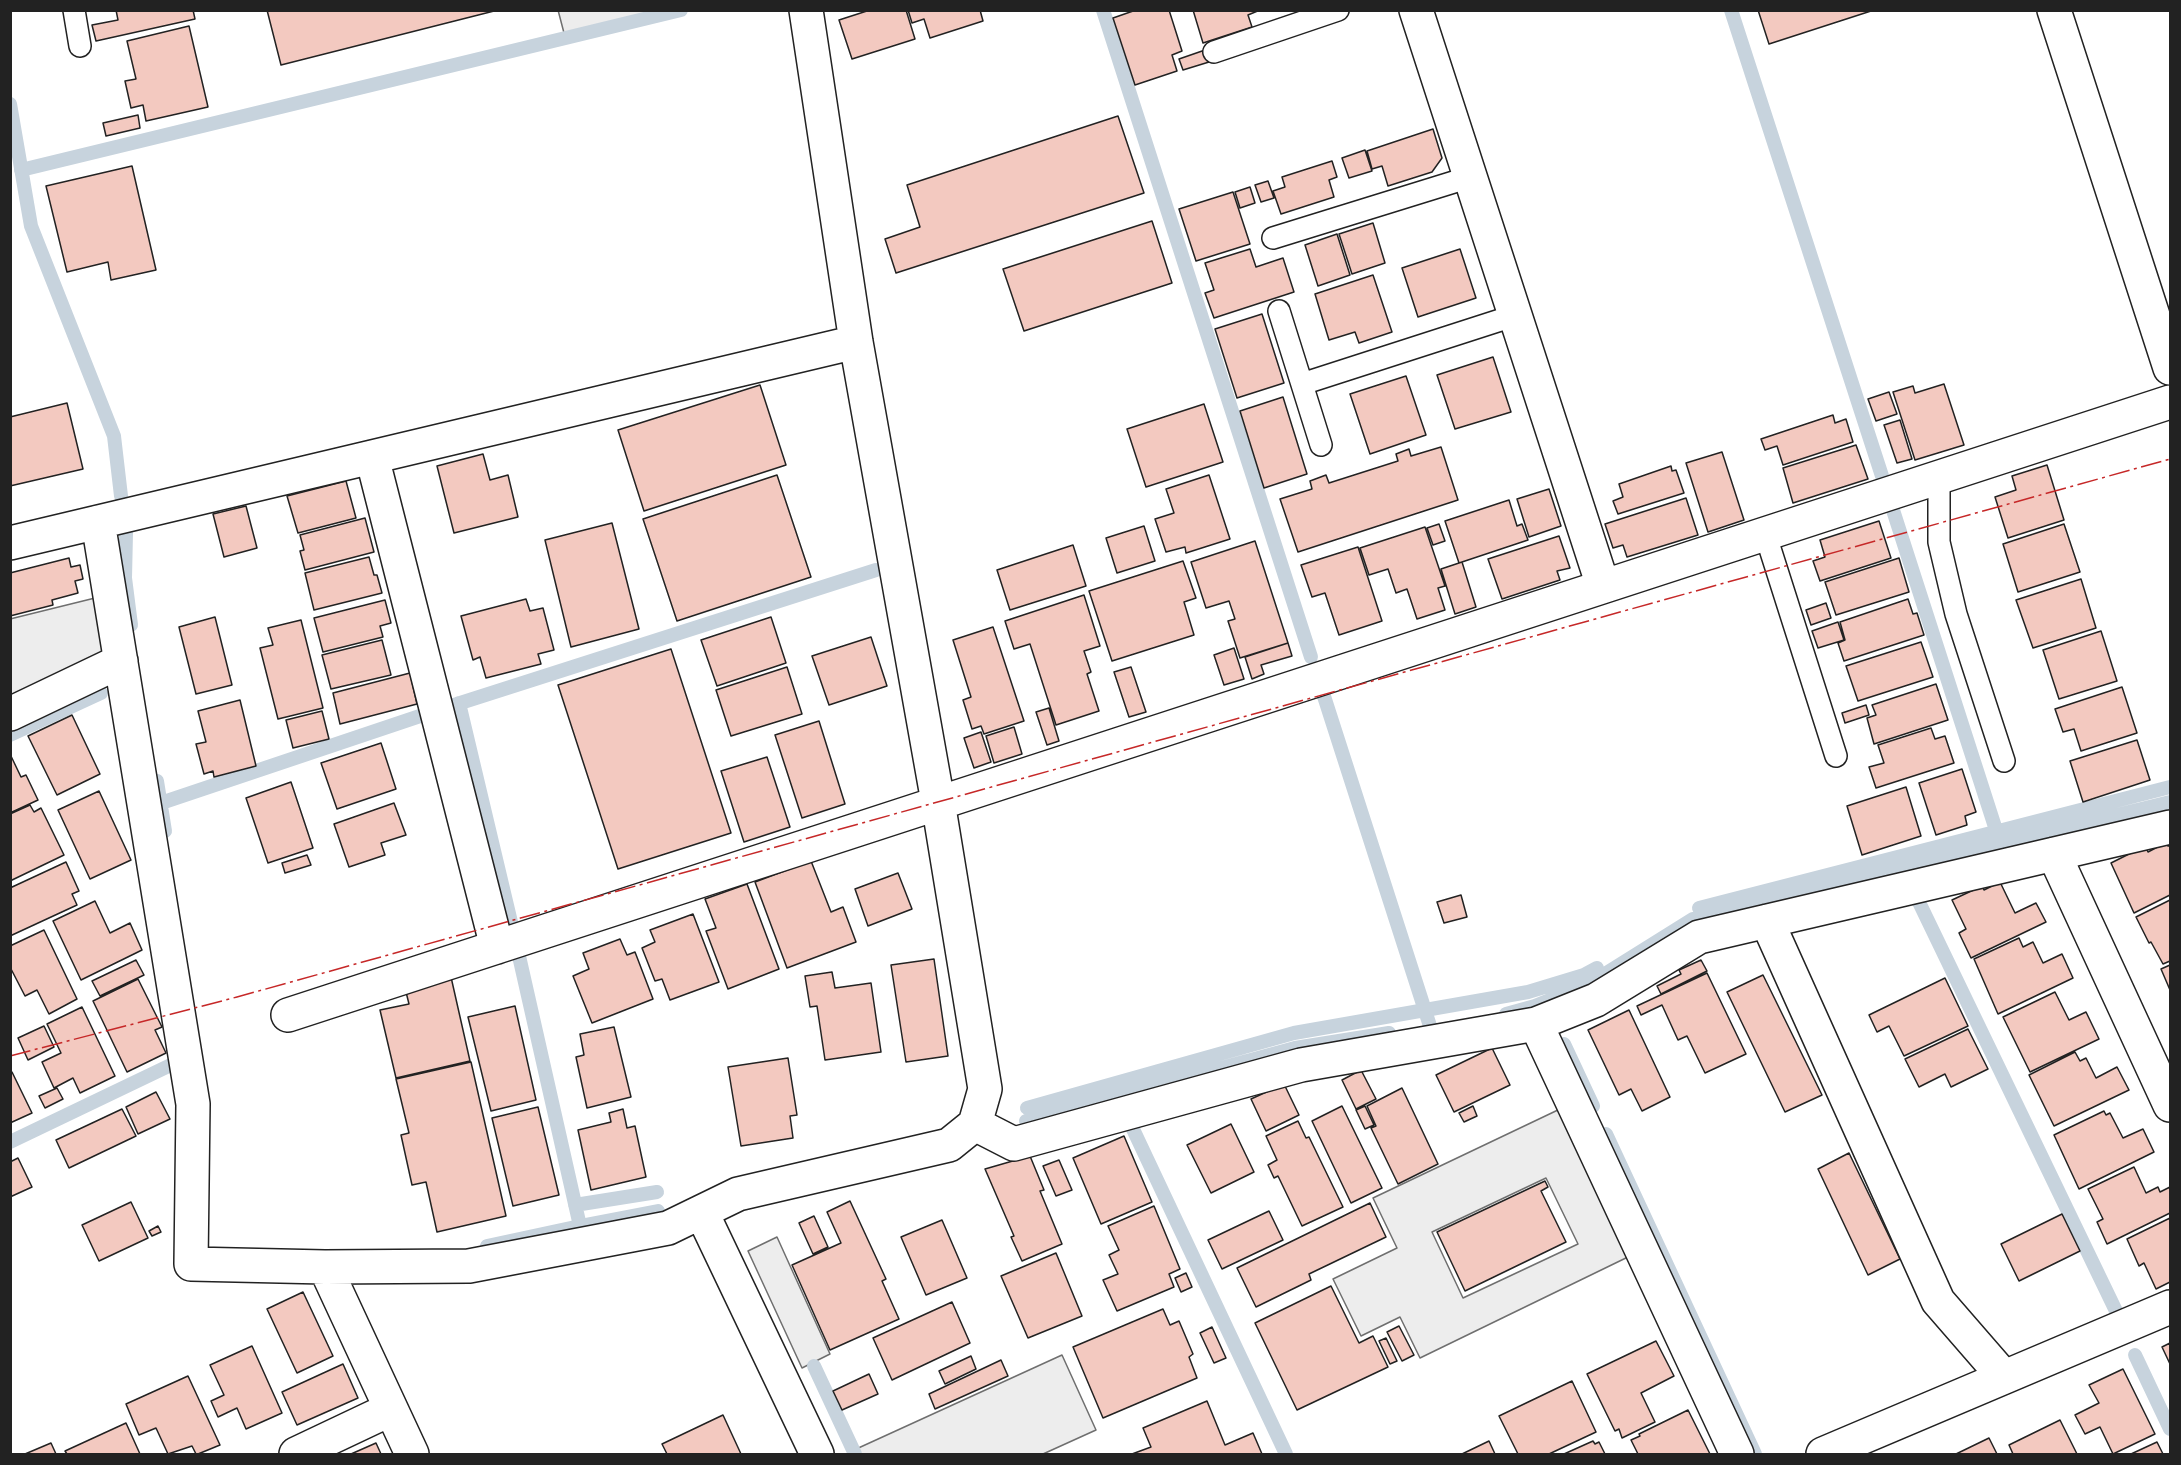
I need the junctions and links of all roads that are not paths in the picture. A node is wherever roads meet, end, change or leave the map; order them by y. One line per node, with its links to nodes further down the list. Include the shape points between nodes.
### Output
1 (74, 10): 6 (lane)
2 (806, 10): 12 (street)
3 (1338, 10): 7 (lane)
4 (1416, 10): 8 (street)
5 (2054, 10): 13 (street)
6 (80, 46)
7 (1214, 52)
8 (1470, 177): 9 (lane); 11 (street)
9 (1273, 238)
10 (1279, 311): 14 (lane)
11 (1516, 315): 14 (lane); 22 (street)
12 (856, 342): 17 (street); 27 (street)
13 (2170, 368)
14 (1302, 384): 16 (lane)
15 (2170, 402): 18 (street)
16 (1321, 445)
17 (372, 457): 19 (street); 31 (street)
18 (1939, 477): 20 (street); 26 (lane, via 1939,542 1956,614)
19 (98, 522): 21 (street); 23 (street)
20 (1765, 533): 22 (street); 25 (lane)
21 (10, 543)
22 (1603, 586): 27 (street)
23 (121, 661): 24 (street); 37 (street, via 193,1104 190,1264)
24 (10, 714)
25 (1836, 756)
26 (2004, 761)
27 (938, 802): 31 (street); 35 (street, via 985,1089)
28 (2170, 826): 29 (street)
29 (2054, 854): 30 (street); 34 (street)
30 (1767, 921): 33 (street, via 1698,937 1596,1000); 39 (street, via 1938,1301)
31 (496, 947): 32 (street)
32 (288, 1015)
33 (1536, 1024): 35 (street, via 1301,1065 1014,1144); 44 (street)
34 (2170, 1105)
35 (975, 1124): 36 (street, via 949,1145 738,1194)
36 (702, 1213): 37 (street, via 668,1228 469,1266); 43 (street)
37 (325, 1267): 40 (street)
38 (2170, 1307): 39 (street)
39 (2004, 1377): 45 (street)
40 (391, 1409): 41 (street); 42 (street)
41 (296, 1455)
42 (412, 1455)
43 (817, 1455)
44 (1737, 1455)
45 (1823, 1455)

